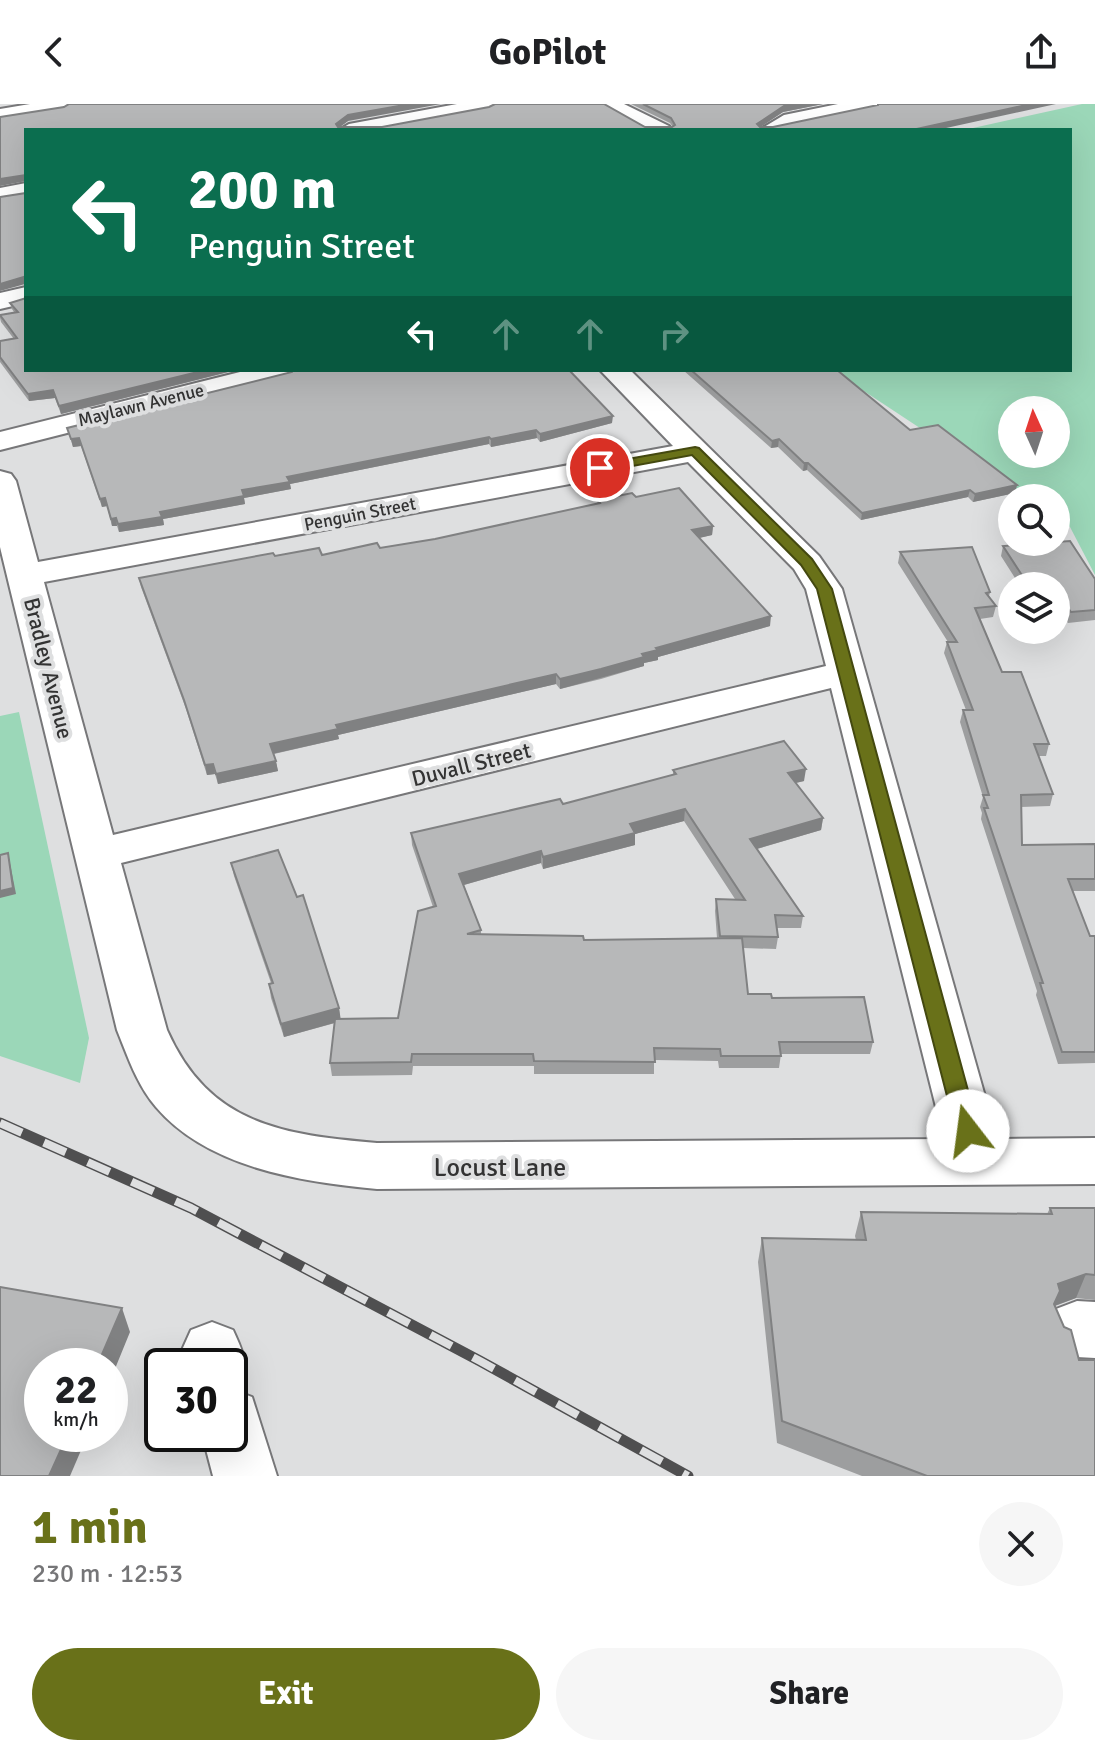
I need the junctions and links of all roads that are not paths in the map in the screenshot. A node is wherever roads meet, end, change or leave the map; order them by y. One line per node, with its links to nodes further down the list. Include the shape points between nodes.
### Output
1 (65, 104): 5 (street)
2 (489, 104): 6 (street)
3 (608, 104): 7 (street)
4 (869, 104): 8 (street, via 791,119)
5 (0, 115)
6 (360, 128)
7 (658, 128)
8 (773, 128)
9 (24, 190): 10 (street)
10 (0, 195)
11 (24, 295): 12 (street)
12 (0, 301)
13 (274, 372): 15 (street, Maylawn Avenue)
14 (616, 372): 16 (street)
15 (0, 441)
16 (695, 451): 18 (street, Penguin Street); 19 (street, via 807,563 824,589)
17 (0, 481): 18 (street, Bradley Avenue)
18 (25, 575): 20 (street, Bradley Avenue)
19 (846, 673): 20 (street, Duvall Street); 21 (street)
20 (95, 854): 21 (street, Locust Lane, via 142,1030 157,1067 197,1111 222,1129 263,1146 307,1158 377,1166)
21 (976, 1161): 22 (street, Locust Lane)
22 (1095, 1161)
23 (239, 1452): 24 (street)
24 (245, 1476)

